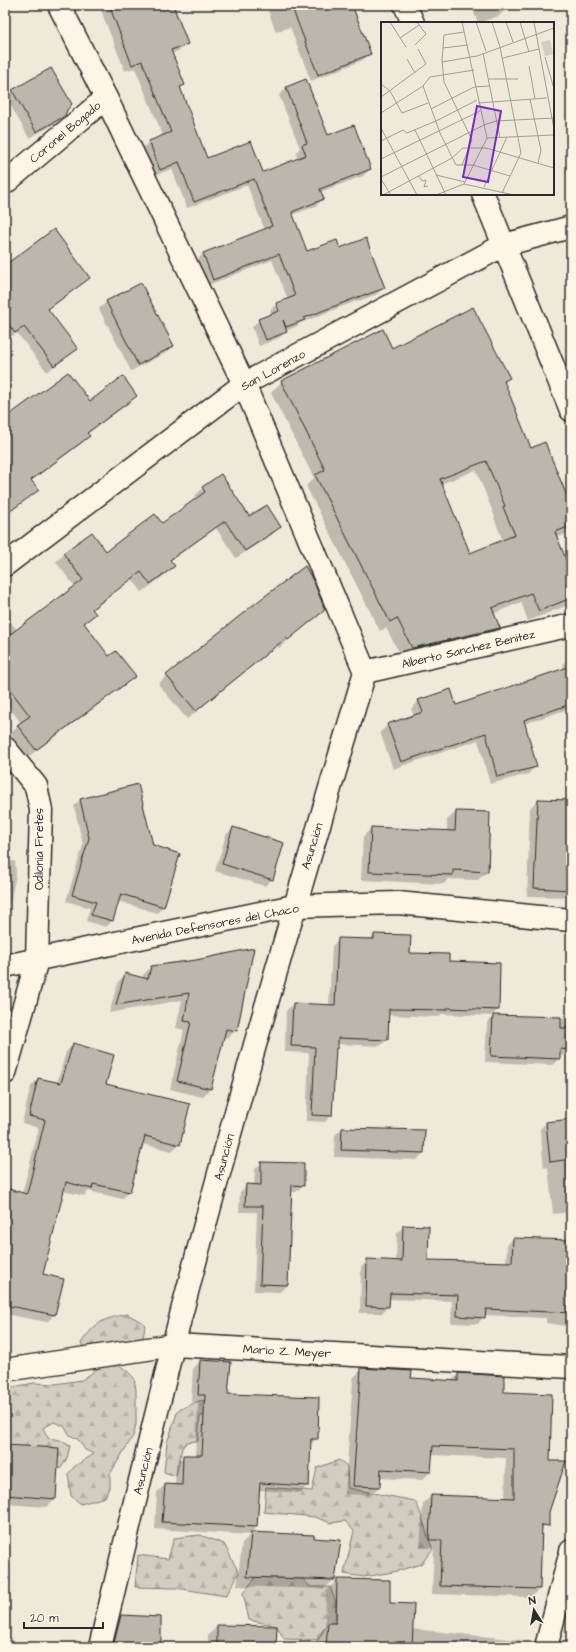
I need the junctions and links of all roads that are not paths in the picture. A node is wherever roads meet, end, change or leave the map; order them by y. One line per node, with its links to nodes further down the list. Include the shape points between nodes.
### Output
1 (59, 5): 4 (street)
2 (405, 5): 3 (street)
3 (413, 22)
4 (106, 98): 5 (street, Coronel Bogado); 9 (street)
5 (5, 183)
6 (483, 195): 8 (street)
7 (571, 227): 8 (street, San Lorenzo)
8 (504, 245): 9 (street, San Lorenzo); 10 (street)
9 (244, 384): 11 (street, San Lorenzo); 13 (street)
10 (571, 410)
11 (5, 565)
12 (571, 625): 13 (street, Alberto Sanchez Benitez)
13 (365, 672): 15 (street, Asunción)
14 (5, 748): 17 (street, Odilonia Fretes, via 36,786 41,810)
15 (294, 906): 16 (street, Avenida Defensores del Chaco, via 398,903); 17 (street, Avenida Defensores del Chaco); 20 (street, Asunción)
16 (571, 920)
17 (37, 960): 18 (street, Avenida Defensores del Chaco); 19 (street, Odilonia Fretes)
18 (5, 966)
19 (5, 1073)
20 (174, 1345): 21 (street, Mario Z. Meyer); 22 (street, Mario Z. Meyer); 24 (street, Asunción)
21 (571, 1366)
22 (5, 1370)
23 (571, 1551): 25 (street)
24 (100, 1647)
25 (546, 1647)

